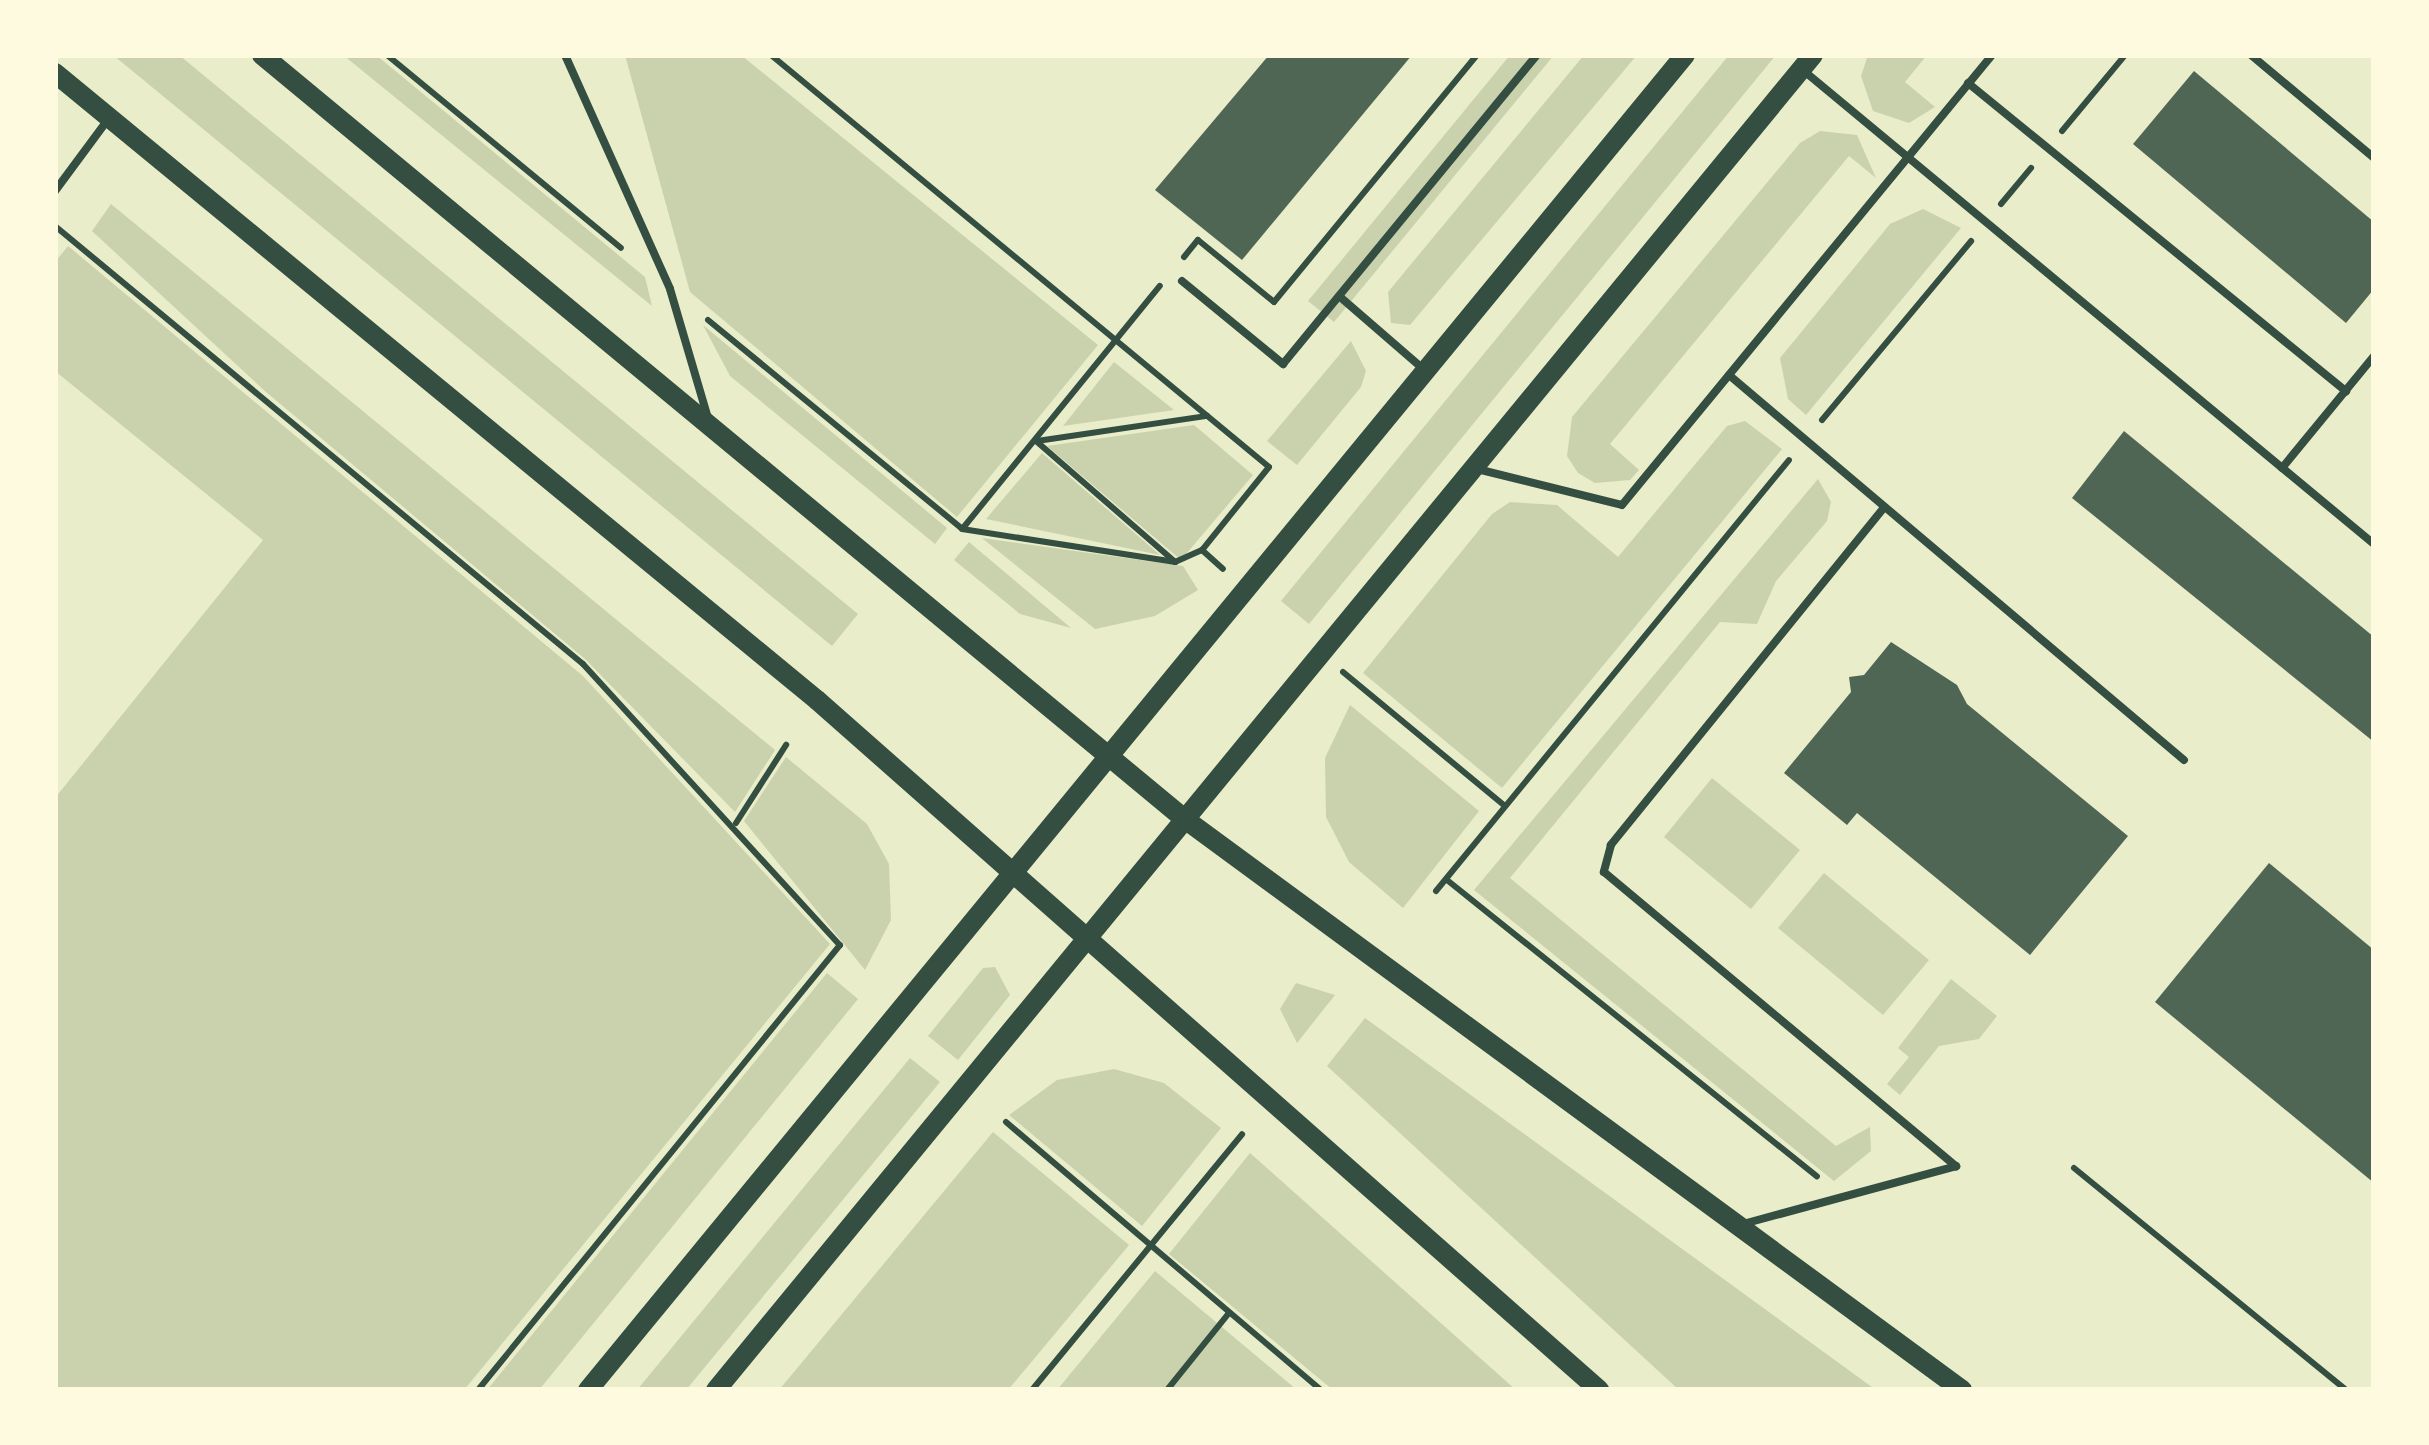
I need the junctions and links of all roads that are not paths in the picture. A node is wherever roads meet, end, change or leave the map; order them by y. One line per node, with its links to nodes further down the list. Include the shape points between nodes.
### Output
1 (262, 55): 20 (main road)
2 (564, 55): 20 (lane, via 670,289)
3 (1537, 55): 15 (lane)
4 (1685, 55): 17 (main road)
5 (1992, 55): 9 (lane)
6 (2252, 55): 12 (lane)
7 (1807, 62): 11 (lane); 21 (main road)
8 (55, 74): 10 (main road)
9 (1968, 83): 11 (lane); 19 (lane)
10 (109, 118): 13 (lane); 28 (main road)
11 (1908, 157): 18 (lane); 22 (lane)
12 (2374, 158)
13 (55, 191)
14 (1182, 281): 15 (lane, via 1283,364)
15 (1339, 296): 17 (lane)
16 (2374, 356): 19 (lane)
17 (1425, 370): 25 (main road)
18 (1729, 375): 21 (lane, via 1622,506); 23 (lane)
19 (2346, 391): 22 (lane)
20 (710, 422): 25 (main road)
21 (1472, 468): 27 (main road)
22 (2282, 468): 24 (lane)
23 (1882, 510): 26 (lane); 30 (lane, via 1604,861 1613,885 1956,1166)
24 (2374, 544)
25 (1109, 754): 27 (main road); 28 (main road)
26 (2184, 760)
27 (1182, 816): 29 (main road); 30 (main road)
28 (1014, 869): 29 (main road); 31 (main road)
29 (1088, 934): 32 (main road); 33 (main road)
30 (1738, 1225): 34 (main road)
31 (588, 1390)
32 (716, 1390)
33 (1599, 1390)
34 (1962, 1390)

